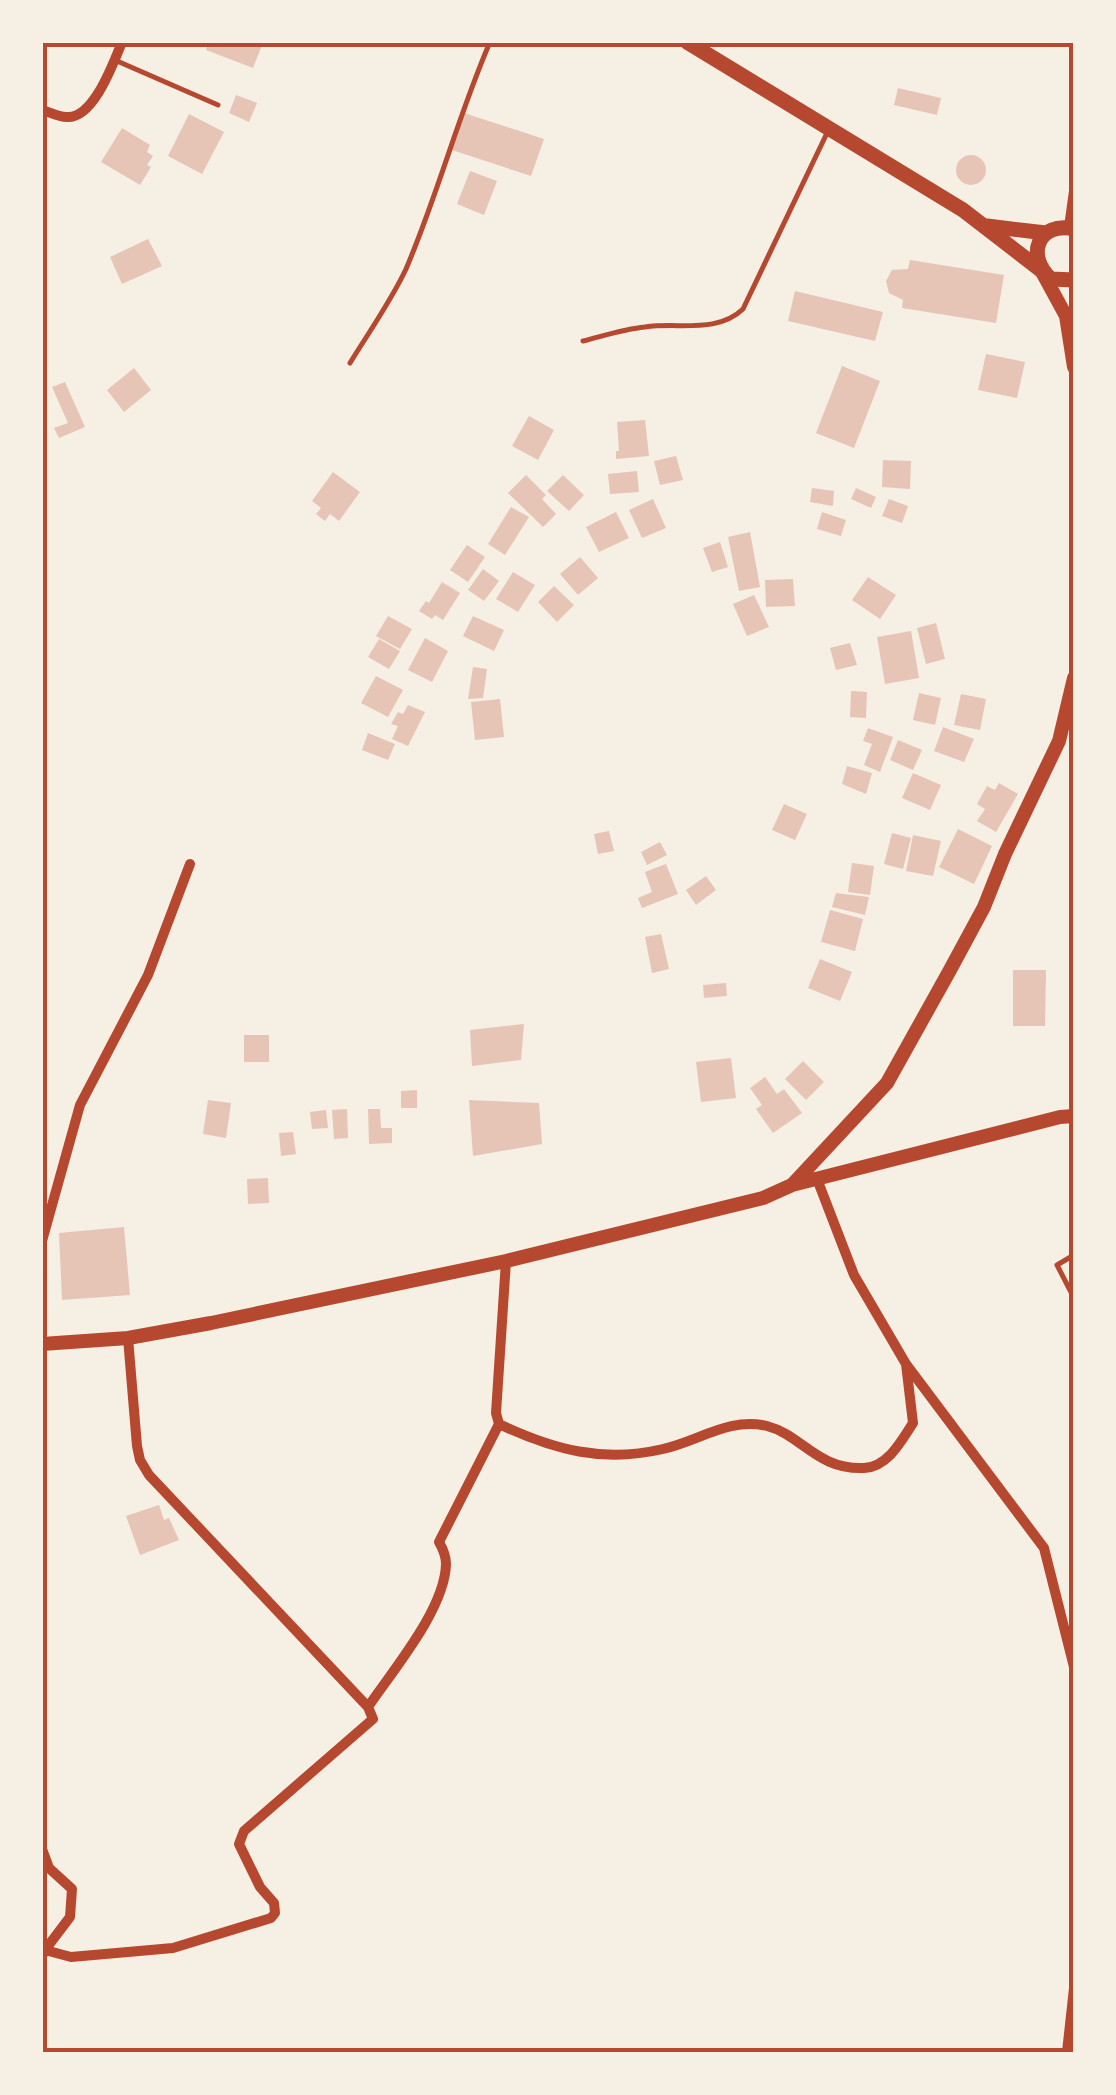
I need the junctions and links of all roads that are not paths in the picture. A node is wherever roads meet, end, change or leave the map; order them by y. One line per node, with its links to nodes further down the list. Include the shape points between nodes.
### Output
1 (122, 42): 4 (street)
2 (490, 42): 18 (lane, via 404,272)
3 (687, 42): 7 (main road)
4 (115, 60): 5 (lane); 6 (street, via 85,112 68,118)
5 (218, 106)
6 (42, 110)
7 (830, 127): 9 (main road); 16 (lane, via 732,320 645,326)
8 (1074, 192): 10 (street)
9 (987, 226): 11 (main road); 12 (main road)
10 (1072, 227): 11 (main road)
11 (1046, 233): 12 (main road, via 1036,251)
12 (1042, 271): 13 (main road, via 1051,279); 15 (street)
13 (1074, 280)
14 (1074, 298): 15 (street)
15 (1066, 316): 17 (street)
16 (583, 340)
17 (1073, 355): 19 (street)
18 (350, 363)
19 (1074, 367)
20 (1074, 678): 24 (street, via 1060,741 984,907 887,1084)
21 (190, 864): 25 (street, via 148,975 80,1105)
22 (1074, 1116): 23 (street)
23 (817, 1180): 24 (street); 31 (street, via 854,1275)
24 (792, 1185): 27 (street, via 763,1198)
25 (42, 1241)
26 (1074, 1255): 28 (lane, via 1057,1265)
27 (506, 1261): 29 (street); 32 (street)
28 (1074, 1298)
29 (128, 1338): 30 (street); 34 (street, via 137,1446 149,1475)
30 (42, 1344)
31 (906, 1364): 32 (street, via 913,1423 892,1454 868,1469 828,1463 770,1426 734,1424 664,1449 607,1456 543,1445); 33 (street, via 1044,1548)
32 (500, 1424): 34 (street, via 440,1542 446,1567 440,1594)
33 (1074, 1667)
34 (368, 1707): 36 (street, via 373,1719 244,1831 239,1844 274,1903 271,1918 173,1948 72,1957)
35 (42, 1848): 36 (street, via 49,1868 72,1889 70,1917)
36 (44, 1953)
37 (1074, 1988): 38 (street)
38 (1067, 2052)

